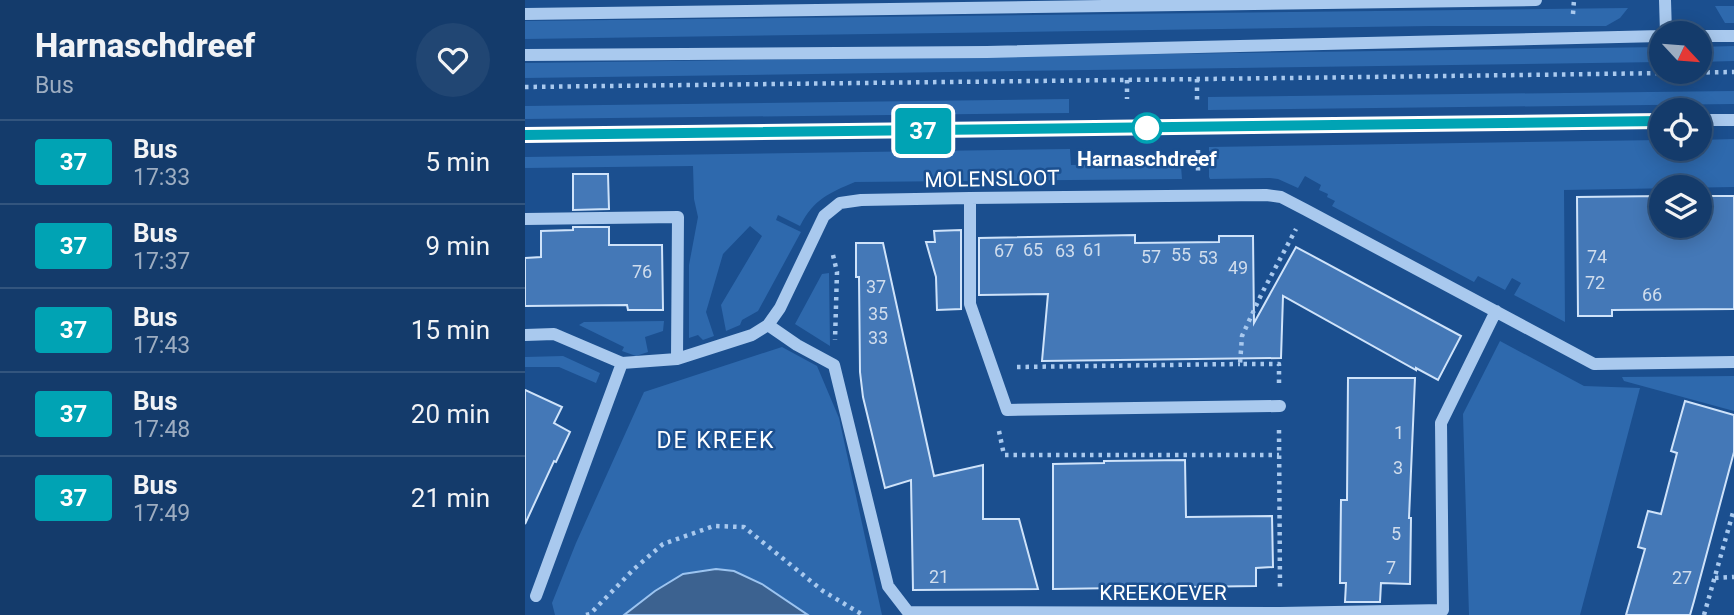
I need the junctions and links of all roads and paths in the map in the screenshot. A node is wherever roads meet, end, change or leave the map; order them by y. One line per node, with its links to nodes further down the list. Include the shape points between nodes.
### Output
1 (1536, 0): 3 (street)
2 (1665, 0): 4 (street)
3 (525, 14)
4 (1666, 21)
5 (1649, 36): 8 (street, via 987,52)
6 (1712, 36): 7 (street)
7 (1734, 36)
8 (525, 55)
9 (1712, 72): 10 (path)
10 (1734, 72)
11 (1649, 74): 12 (path)
12 (1127, 80): 13 (path); 14 (path)
13 (525, 87)
14 (1127, 99)
15 (1712, 120): 16 (street)
16 (1734, 120)
17 (1649, 121): 18 (street)
18 (525, 135)
19 (1175, 157): 20 (path)
20 (1198, 157)
21 (970, 198): 22 (street, MOLENSLOOT, via 840,203); 24 (street, MOLENSLOOT, via 1281,197); 32 (street, via 970,304)
22 (824, 216): 25 (street); 31 (path, via 837,272)
23 (525, 219): 27 (street, via 678,217)
24 (1496, 311): 28 (street, MOLENSLOOT, via 1594,364); 31 (street, KREEKOEVER, via 1441,424 1443,610 908,612 888,586)
25 (768, 325): 27 (street, via 752,335); 31 (street)
26 (525, 335): 29 (street, via 554,334)
27 (677, 359): 29 (street)
28 (1734, 362)
29 (622, 363): 39 (street)
30 (1240, 364): 32 (path)
31 (834, 365)
32 (992, 368): 34 (street)
33 (1280, 406): 34 (street)
34 (1007, 410): 35 (path, via 996,418 1004,455)
35 (1279, 455)
36 (1734, 509): 38 (path)
37 (1734, 577): 38 (path)
38 (1714, 578): 42 (path)
39 (536, 596)
40 (586, 615): 41 (path, via 663,544 713,526 744,527 823,591)
41 (863, 615)
42 (1704, 615)

